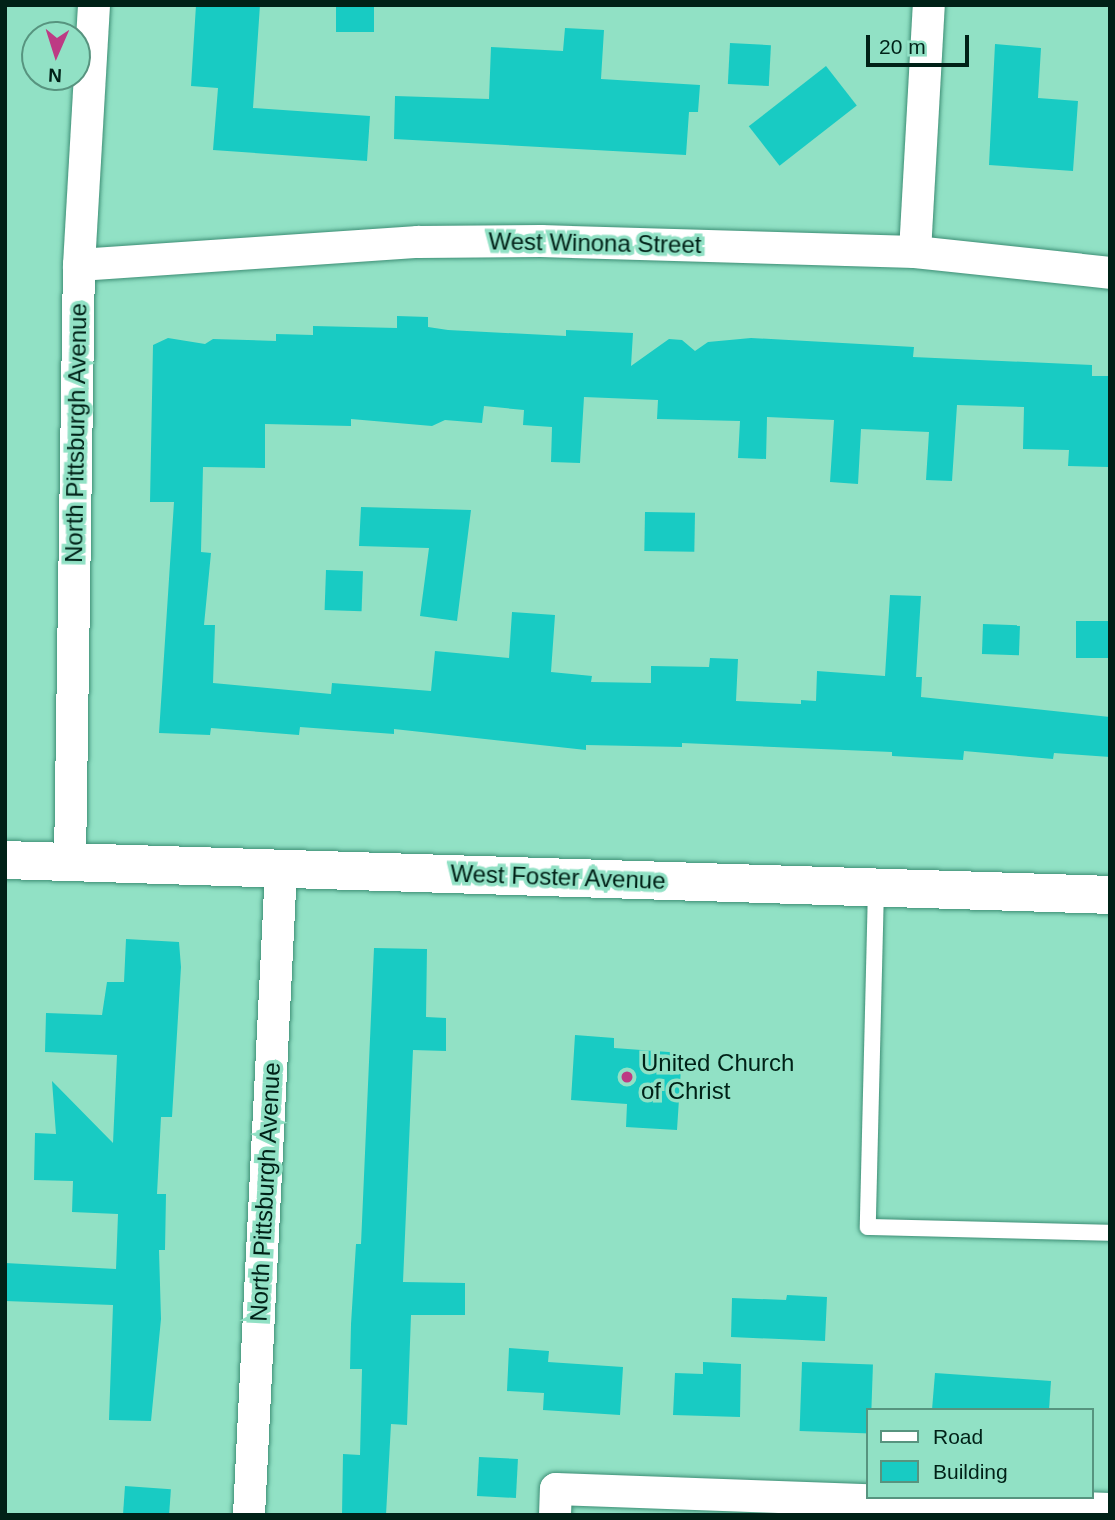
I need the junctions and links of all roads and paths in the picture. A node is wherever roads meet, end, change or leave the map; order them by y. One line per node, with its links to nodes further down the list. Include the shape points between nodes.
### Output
1 (94, 5): 4 (street, North Pittsburgh Avenue)
2 (929, 5): 3 (street)
3 (915, 252): 4 (street, West Winona Street, via 660,243 418,242); 5 (street, West Winona Street)
4 (79, 265): 7 (street, North Pittsburgh Avenue)
5 (1110, 273)
6 (5, 860): 7 (street, West Foster Avenue)
7 (69, 862): 8 (street, West Foster Avenue)
8 (281, 869): 9 (street, West Foster Avenue); 14 (street, North Pittsburgh Avenue)
9 (876, 888): 10 (street, West Foster Avenue); 11 (lane, via 868,1227)
10 (1110, 895)
11 (1110, 1233)
12 (555, 1502): 13 (street)
13 (1110, 1509)
14 (250, 1515)

